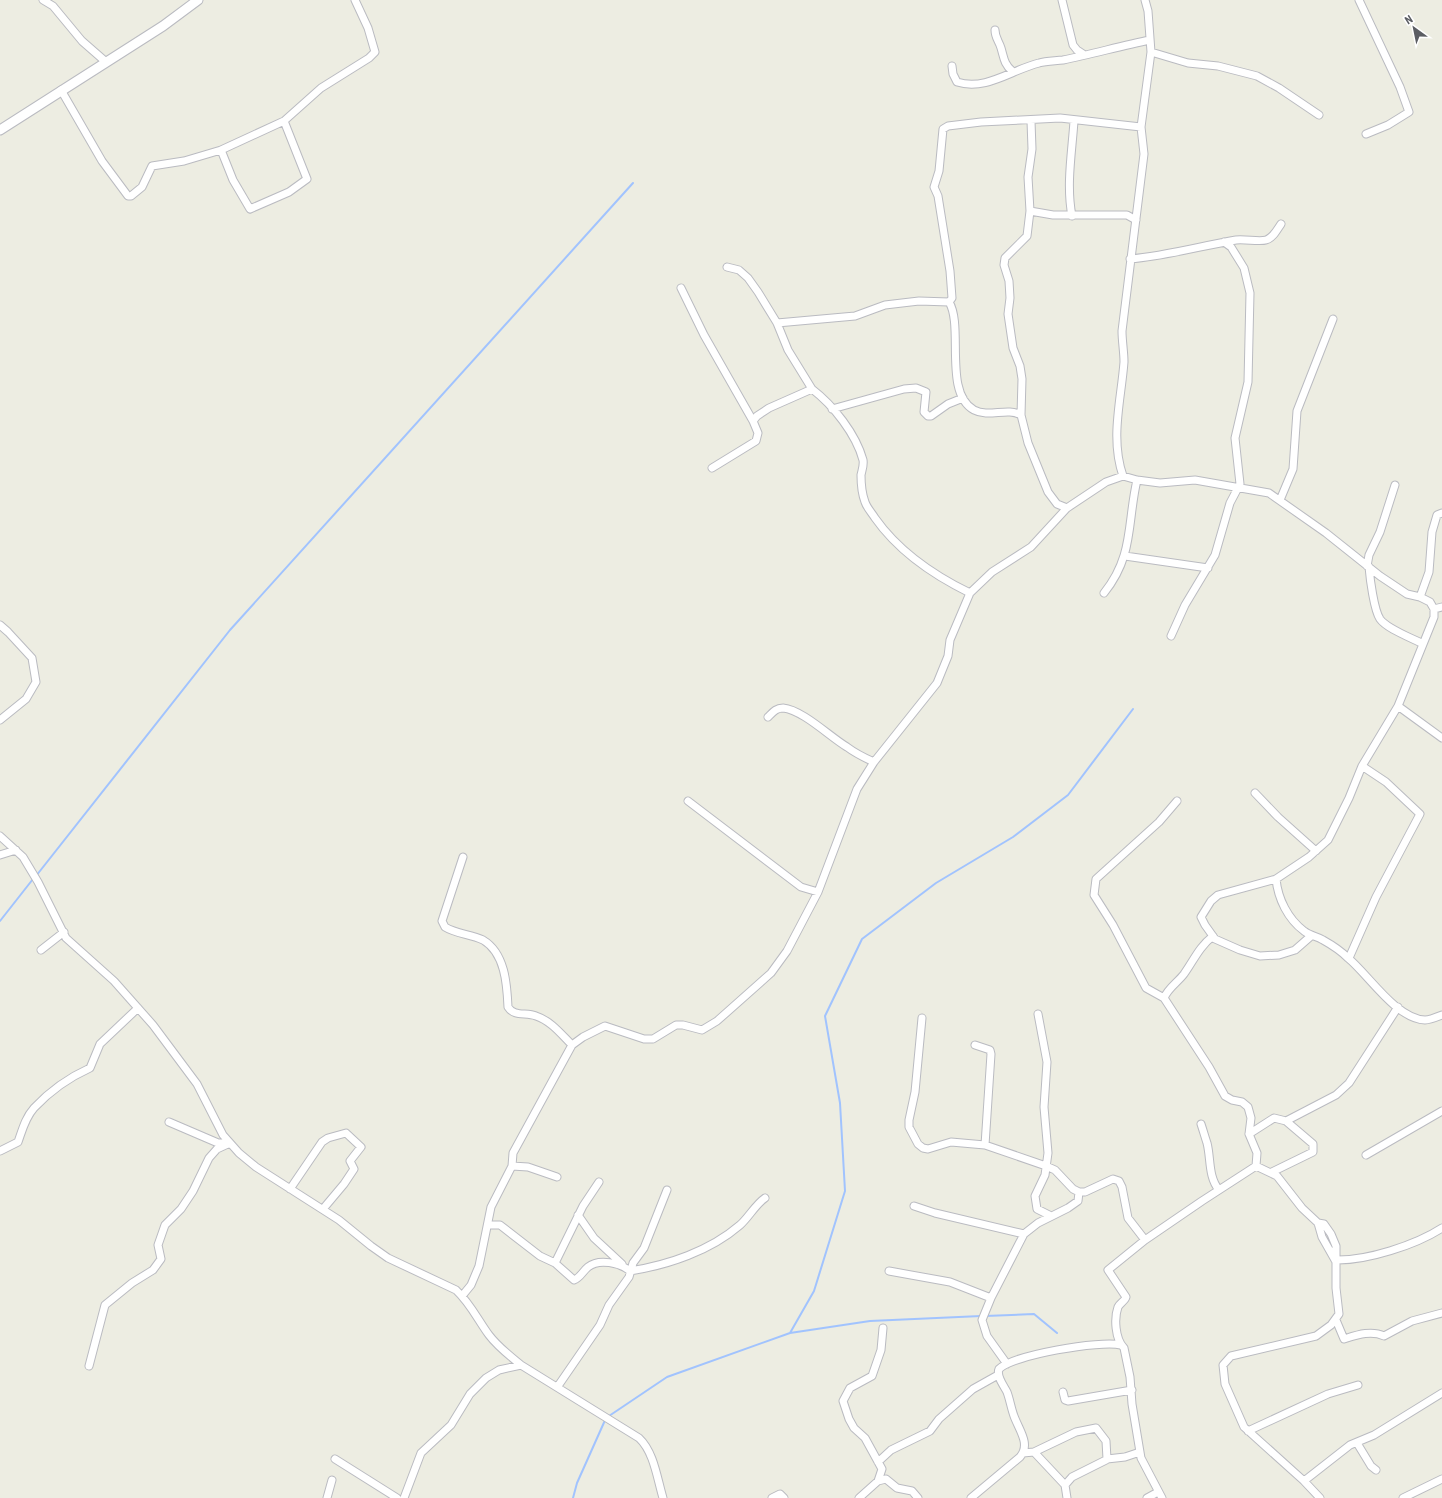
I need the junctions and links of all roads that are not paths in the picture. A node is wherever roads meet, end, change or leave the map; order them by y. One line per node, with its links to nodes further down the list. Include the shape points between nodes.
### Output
1 (43, 0): 11 (street, via 52,6 82,42)
2 (198, 0): 11 (street, via 163,26)
3 (355, 0): 16 (street, via 368,28 375,52 320,88)
4 (1062, 0): 10 (street, via 1073,45)
5 (1145, 0): 8 (street)
6 (1359, 0): 21 (street, via 1409,112 1388,125)
7 (995, 30): 13 (street, via 1002,58)
8 (1150, 40): 9 (street); 10 (street)
9 (1151, 52): 15 (street, via 1188,63 1218,66 1257,76); 19 (street)
10 (1083, 54): 13 (street, via 1064,60 1040,62)
11 (106, 62): 14 (street)
12 (952, 66): 13 (street, via 957,82 966,85 990,82)
13 (1012, 71)
14 (61, 90): 20 (street); 22 (street, via 102,161 128,196 142,187 152,166 184,161)
15 (1318, 115)
16 (284, 121): 22 (street); 22 (street, via 307,180 289,192 250,209 233,180)
17 (1031, 121): 18 (street, via 1060,118); 23 (street, via 1032,149 1028,177); 31 (street, via 981,122 948,126 943,129 939,172 934,187 938,196 950,271 952,298)
18 (1074, 121): 19 (street); 24 (street, via 1070,185)
19 (1141, 127): 25 (street, via 1144,154)
20 (0, 130)
21 (1366, 134)
22 (221, 150)
23 (1030, 211): 24 (street); 37 (street, via 1027,236 1005,258 1004,265 1009,281 1008,314 1013,348 1022,379)
24 (1072, 216): 25 (street, via 1127,215)
25 (1136, 220): 28 (street)
26 (1281, 224): 27 (street, via 1266,241 1246,239)
27 (1224, 242): 28 (street); 43 (street, via 1231,247 1244,268 1250,293 1248,382 1235,438 1240,478)
28 (1130, 259): 40 (street, via 1122,331 1124,360 1116,437 1117,454)
29 (727, 267): 33 (street, via 739,270 748,278)
30 (681, 288): 38 (street, via 704,335)
31 (948, 302): 33 (street, via 919,301 885,305 855,316); 35 (street, via 954,314 956,366)
32 (1333, 319): 44 (street, via 1297,411 1293,469)
33 (777, 323): 34 (street, via 788,350)
34 (812, 389): 36 (street); 38 (street, via 769,408)
35 (963, 398): 36 (street, via 948,404 931,416 924,412 926,392 916,388); 37 (street, via 972,409 984,413 1016,412)
36 (832, 409): 50 (street, via 855,442 863,462 862,489 866,504 881,526 903,550 952,584)
37 (1021, 416): 45 (street, via 1028,444 1048,492 1057,504)
38 (753, 421): 39 (street, via 758,434 756,441)
39 (712, 468)
40 (1123, 476): 41 (street); 45 (street, via 1106,482)
41 (1136, 480): 43 (street, via 1195,480); 47 (street)
42 (1395, 485): 48 (street, via 1380,532 1369,555)
43 (1238, 488): 44 (street, via 1261,490); 49 (street, via 1230,503 1221,539)
44 (1280, 500): 48 (street)
45 (1068, 508): 50 (street, via 1031,547 992,572)
46 (1442, 513): 52 (street, via 1437,515 1432,532 1429,572)
47 (1125, 556): 49 (street); 51 (street)
48 (1368, 566): 52 (street, via 1407,594); 57 (street, via 1380,619 1393,629)
49 (1208, 568): 56 (street, via 1184,604)
50 (970, 593): 62 (street, via 950,640 948,656 937,683)
51 (1104, 593)
52 (1420, 597): 54 (street, via 1430,602)
53 (1442, 607): 54 (street)
54 (1434, 609): 57 (street, via 1434,617)
55 (0, 625): 60 (street, via 32,658 36,682 26,699)
56 (1171, 636)
57 (1423, 644): 58 (street)
58 (1398, 706): 61 (street); 63 (street)
59 (768, 717): 62 (street, via 777,709 792,711 813,722 846,747)
60 (0, 720)
61 (1442, 738)
62 (874, 762): 73 (street, via 857,790)
63 (1362, 766): 69 (street, via 1328,840); 78 (street, via 1386,782 1420,814 1376,897)
64 (1255, 793): 69 (street)
65 (688, 801): 73 (street, via 801,887)
66 (1177, 801): 79 (street, via 1159,822 1096,879 1094,895 1146,988)
67 (0, 836): 68 (street)
68 (16, 850): 70 (street); 74 (street, via 33,873)
69 (1316, 851): 72 (street)
70 (0, 855)
71 (463, 857): 85 (street, via 442,921 444,927 482,940 490,946 506,975 510,1010 513,1013 533,1015 547,1020)
72 (1276, 879): 75 (street, via 1218,895 1211,900 1201,917); 76 (street, via 1282,903 1290,917)
73 (818, 892): 85 (street, via 788,951 771,973 708,1027 702,1030 676,1025 653,1039 644,1039 605,1026 597,1028)
74 (64, 932): 77 (street); 81 (street, via 66,938 114,981)
75 (1213, 936): 76 (street, via 1240,950 1260,956 1279,955 1295,950); 79 (street, via 1197,951 1184,974 1165,993)
76 (1311, 936): 78 (street, via 1322,939)
77 (41, 950)
78 (1349, 958): 80 (street, via 1390,1002)
79 (1164, 998): 91 (street, via 1225,1096 1248,1107 1251,1118)
80 (1398, 1007): 83 (street, via 1418,1019 1426,1020); 88 (street, via 1349,1083 1336,1095)
81 (138, 1008): 92 (street, via 197,1084 223,1136); 94 (street, via 100,1044 90,1068 73,1076 34,1109 24,1123 18,1142)
82 (1038, 1014): 97 (street, via 1047,1062 1044,1108 1048,1153)
83 (1442, 1015)
84 (922, 1018): 93 (street, via 909,1127 923,1148 928,1149 951,1142)
85 (572, 1045): 96 (street, via 513,1153)
86 (975, 1045): 93 (street, via 990,1050 992,1054)
87 (1442, 1111): 95 (street)
88 (1286, 1121): 91 (street, via 1274,1118); 99 (street, via 1313,1144 1314,1152)
89 (169, 1122): 92 (street, via 218,1143)
90 (1201, 1124): 104 (street, via 1207,1143 1210,1168)
91 (1249, 1134): 98 (street, via 1257,1153)
92 (230, 1143): 102 (street, via 256,1167); 127 (street, via 217,1149 209,1158 193,1191 181,1209 165,1225 158,1245 161,1259 154,1270 132,1283 105,1305)
93 (985, 1146): 97 (street)
94 (0, 1151)
95 (1366, 1155)
96 (512, 1166): 100 (street); 111 (street, via 491,1207)
97 (1046, 1166): 105 (street, via 1055,1170); 110 (street, via 1045,1175 1035,1196 1038,1209)
98 (1256, 1166): 99 (street); 104 (street)
99 (1272, 1172): 115 (street, via 1302,1208 1318,1223 1324,1224 1336,1246)
100 (557, 1177)
101 (599, 1182): 109 (street)
102 (290, 1189): 108 (street); 108 (street, via 322,1142 346,1133 361,1147 350,1161 354,1169)
103 (667, 1190): 117 (street, via 644,1248)
104 (1218, 1190): 114 (street)
105 (1079, 1192): 110 (street, via 1078,1201); 114 (street, via 1085,1192 1114,1179 1119,1181 1128,1218)
106 (765, 1198): 117 (street, via 740,1225 714,1242 656,1267)
107 (914, 1206): 113 (street)
108 (323, 1209): 119 (street, via 388,1258 448,1285)
109 (578, 1215): 116 (street); 117 (street, via 594,1238)
110 (1051, 1216): 113 (street)
111 (488, 1225): 116 (street, via 500,1226 540,1256); 119 (street, via 479,1266 471,1285)
112 (1442, 1228): 115 (street, via 1426,1238 1404,1246 1352,1260)
113 (1024, 1234): 120 (street)
114 (1145, 1240): 124 (street, via 1109,1268 1108,1272 1126,1298 1119,1306 1115,1321)
115 (1335, 1260): 122 (street, via 1339,1308)
116 (555, 1263): 117 (street, via 574,1280 589,1266 607,1262)
117 (628, 1269): 130 (street, via 629,1277)
118 (888, 1271): 120 (street, via 950,1282)
119 (462, 1296): 126 (street, via 490,1336)
120 (990, 1298): 125 (street, via 982,1320 987,1336)
121 (1442, 1313): 122 (street, via 1412,1321 1384,1336 1377,1333 1361,1334 1344,1339)
122 (1336, 1320): 134 (street, via 1316,1336 1226,1359 1223,1365 1226,1384)
123 (883, 1328): 141 (street, via 881,1350 872,1376 850,1388 843,1401 854,1428 865,1438)
124 (1121, 1345): 125 (street, via 1060,1348); 131 (street, via 1124,1348)
125 (1007, 1364): 128 (street, via 999,1369)
126 (521, 1365): 130 (street); 152 (street, via 499,1370 486,1378 470,1394 451,1424 421,1453)
127 (90, 1366)
128 (998, 1375): 136 (street, via 1024,1438); 141 (street, via 973,1389 939,1419 930,1431 891,1450)
129 (1358, 1385): 134 (street, via 1328,1394)
130 (558, 1386): 153 (street, via 645,1444)
131 (1132, 1390): 132 (street, via 1068,1401 1065,1400); 138 (street)
132 (1063, 1392)
133 (1442, 1394): 135 (street, via 1381,1432)
134 (1248, 1432): 145 (street)
135 (1357, 1443): 142 (street); 145 (street, via 1329,1460)
136 (1023, 1452): 137 (street); 157 (street)
137 (1034, 1452): 140 (street, via 1076,1432 1096,1428 1106,1441); 147 (street)
138 (1140, 1452): 140 (street); 148 (street, via 1146,1470)
139 (335, 1459): 151 (street)
140 (1108, 1459): 147 (street, via 1072,1477)
141 (878, 1462): 146 (street, via 882,1469)
142 (1376, 1470)
143 (1442, 1479): 161 (street)
144 (332, 1480): 150 (street)
145 (1304, 1480): 160 (street)
146 (878, 1482): 149 (street); 156 (street, via 886,1479 897,1488 912,1491)
147 (1065, 1486): 158 (street)
148 (1160, 1495): 159 (street)
149 (864, 1497)
150 (327, 1498)
151 (397, 1498)
152 (404, 1498)
153 (663, 1498)
154 (772, 1498): 155 (street, via 777,1494)
155 (784, 1498)
156 (918, 1498)
157 (970, 1498)
158 (1067, 1498)
159 (1147, 1498)
160 (1320, 1498)
161 (1403, 1498)

